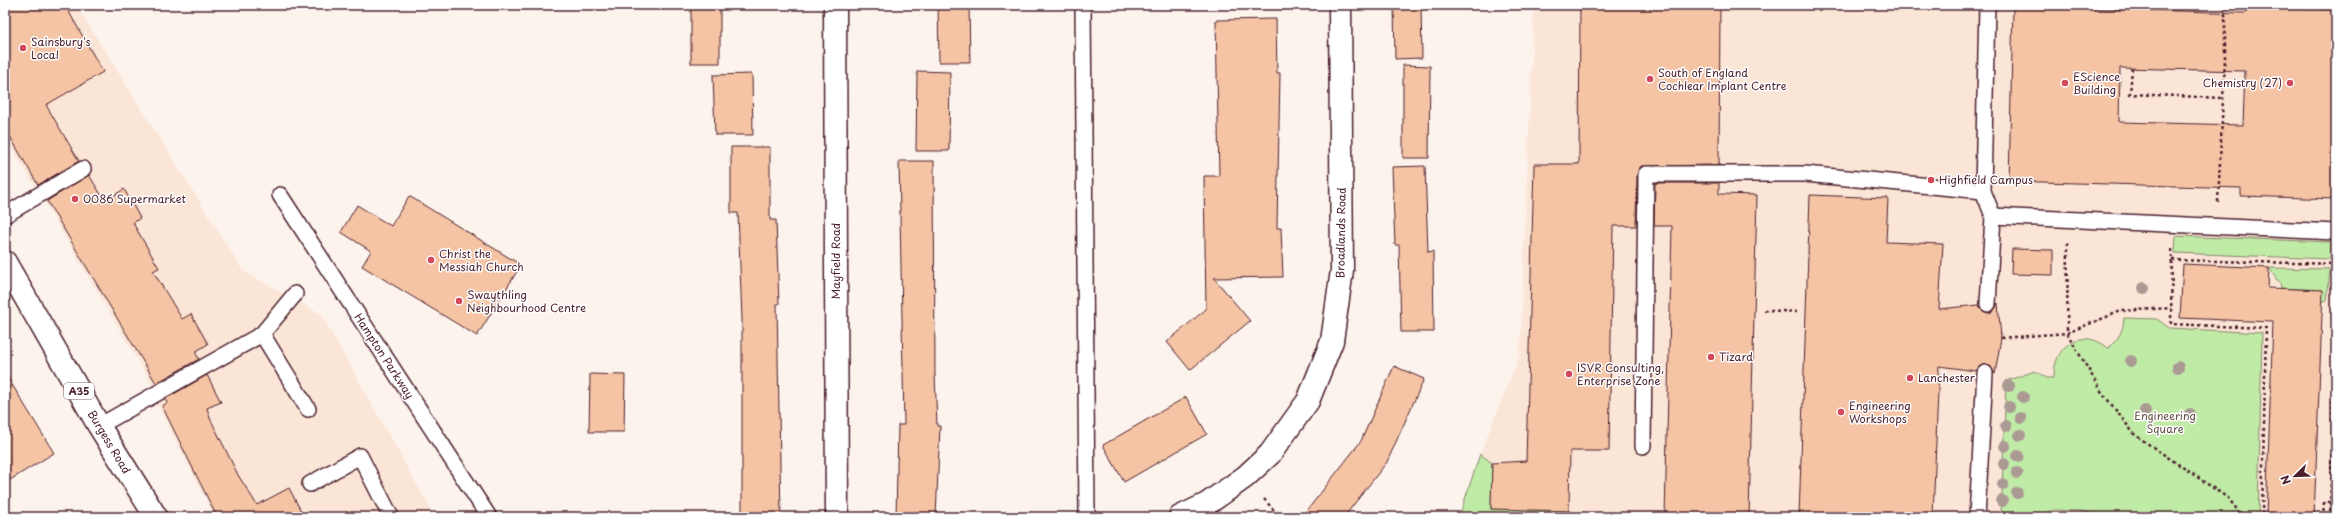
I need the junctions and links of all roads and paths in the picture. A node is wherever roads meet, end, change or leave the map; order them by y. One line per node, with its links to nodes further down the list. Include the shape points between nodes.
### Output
1 (835, 5): 38 (street, Mayfield Road)
2 (1084, 5): 39 (lane)
3 (1340, 5): 40 (street, Broadlands Road, via 1342,270 1332,340 1308,400 1270,454 1245,477 1207,504)
4 (1987, 5): 9 (lane)
5 (2225, 5): 7 (path)
6 (2132, 68): 7 (path, via 2130,94)
7 (2223, 98): 10 (path)
8 (83, 169): 12 (lane)
9 (1983, 191): 13 (lane); 32 (lane, via 1804,174 1646,174)
10 (2218, 192)
11 (280, 195): 37 (lane, Hampton Parkway)
12 (5, 214)
13 (1993, 216): 14 (lane); 22 (lane)
14 (2068, 218): 15 (lane); 26 (path)
15 (2336, 232)
16 (2172, 248): 17 (path)
17 (2172, 260): 19 (path); 23 (path)
18 (5, 262): 31 (street, Burgess Road / A35)
19 (2336, 264)
20 (2336, 277): 34 (path)
21 (295, 294): 27 (lane)
22 (1988, 304)
23 (2171, 308): 26 (path, via 2121,311); 45 (path, via 2171,324 2266,328)
24 (1764, 310): 25 (path)
25 (1799, 312)
26 (2067, 333): 28 (path); 44 (path, via 2101,391 2135,435 2228,498)
27 (262, 334): 30 (lane); 31 (lane)
28 (2001, 338)
29 (1985, 373): 41 (lane)
30 (308, 408)
31 (99, 426): 35 (street, Burgess Road / A35)
32 (1643, 446)
33 (310, 484): 36 (lane, via 360,456)
34 (2331, 502): 46 (path, via 2324,502); 47 (path)
35 (156, 517)
36 (391, 517)
37 (488, 517)
38 (837, 517)
39 (1087, 517)
40 (1180, 517)
41 (1977, 517)
42 (2062, 517): 43 (path)
43 (2073, 517)
44 (2243, 517)
45 (2262, 517)
46 (2323, 517)
47 (2330, 517)

